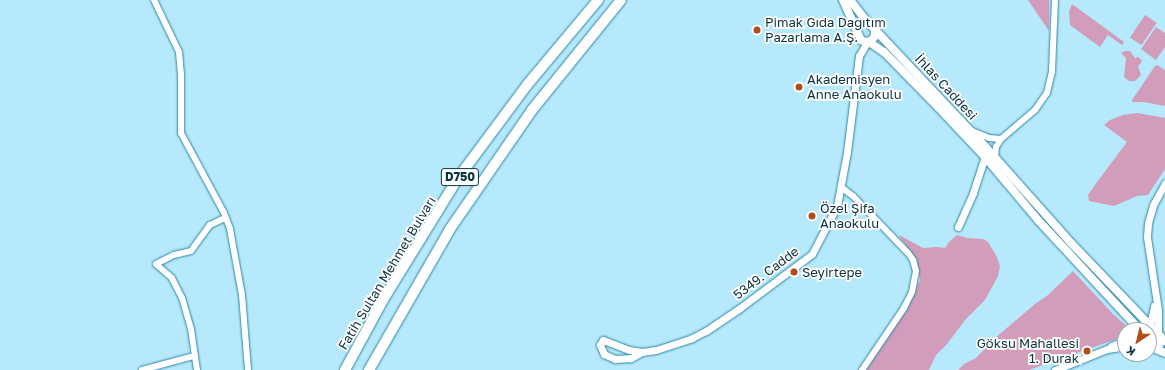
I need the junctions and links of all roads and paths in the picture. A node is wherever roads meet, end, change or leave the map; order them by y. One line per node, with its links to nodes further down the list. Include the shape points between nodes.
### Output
1 (154, 0): 19 (street, via 179,52 181,133)
2 (592, 0): 9 (highway)
3 (598, 0): 9 (highway, Fatih Sultan Mehmet Bulvarı / D750)
4 (629, 0): 10 (highway, via 620,12)
5 (843, 0): 12 (main road)
6 (850, 0): 11 (main road, İhlas Caddesi)
7 (1055, 0): 14 (street, via 1052,71 1047,93 1035,110)
8 (620, 2): 10 (highway)
9 (586, 14): 34 (highway, Fatih Sultan Mehmet Bulvarı / D750, via 527,85 458,178 383,300)
10 (600, 26): 35 (highway, via 532,110 450,229)
11 (873, 28): 12 (main road, via 874,39); 12 (main road, via 863,26 859,30); 13 (main road, İhlas Caddesi)
12 (864, 39): 15 (main road, İhlas Caddesi, via 899,66); 18 (street, 5349. Cadde, via 859,56)
13 (969, 130): 14 (street, via 989,138); 16 (main road, İhlas Caddesi)
14 (1001, 138): 16 (street, via 996,147)
15 (985, 157): 16 (main road, İhlas Caddesi); 20 (street)
16 (994, 161): 22 (main road, via 1038,220); 23 (main road)
17 (1165, 182): 21 (street, via 1153,205 1148,223)
18 (841, 187): 29 (street, 5349. Cadde, via 832,217 816,247 805,260 706,332 665,347); 36 (street, via 853,196 908,253 916,271 912,292 904,308)
19 (225, 218): 30 (street, via 210,224 191,251 174,255 156,264 172,278 182,298 191,329); 33 (street, via 238,264)
20 (958, 227)
21 (1156, 300): 24 (street); 25 (street, via 1158,310)
22 (1131, 322)
23 (1145, 322)
24 (1153, 322)
25 (1154, 322)
26 (1117, 343): 28 (street)
27 (1117, 347): 28 (street)
28 (1107, 349): 37 (street)
29 (642, 352): 29 (street, 5349. Cadde, via 603,340 600,344 604,354 615,359 631,358)
30 (194, 356): 31 (street); 32 (street)
31 (142, 370)
32 (197, 370)
33 (248, 370)
34 (345, 370)
35 (369, 370)
36 (862, 370)
37 (1055, 370)

